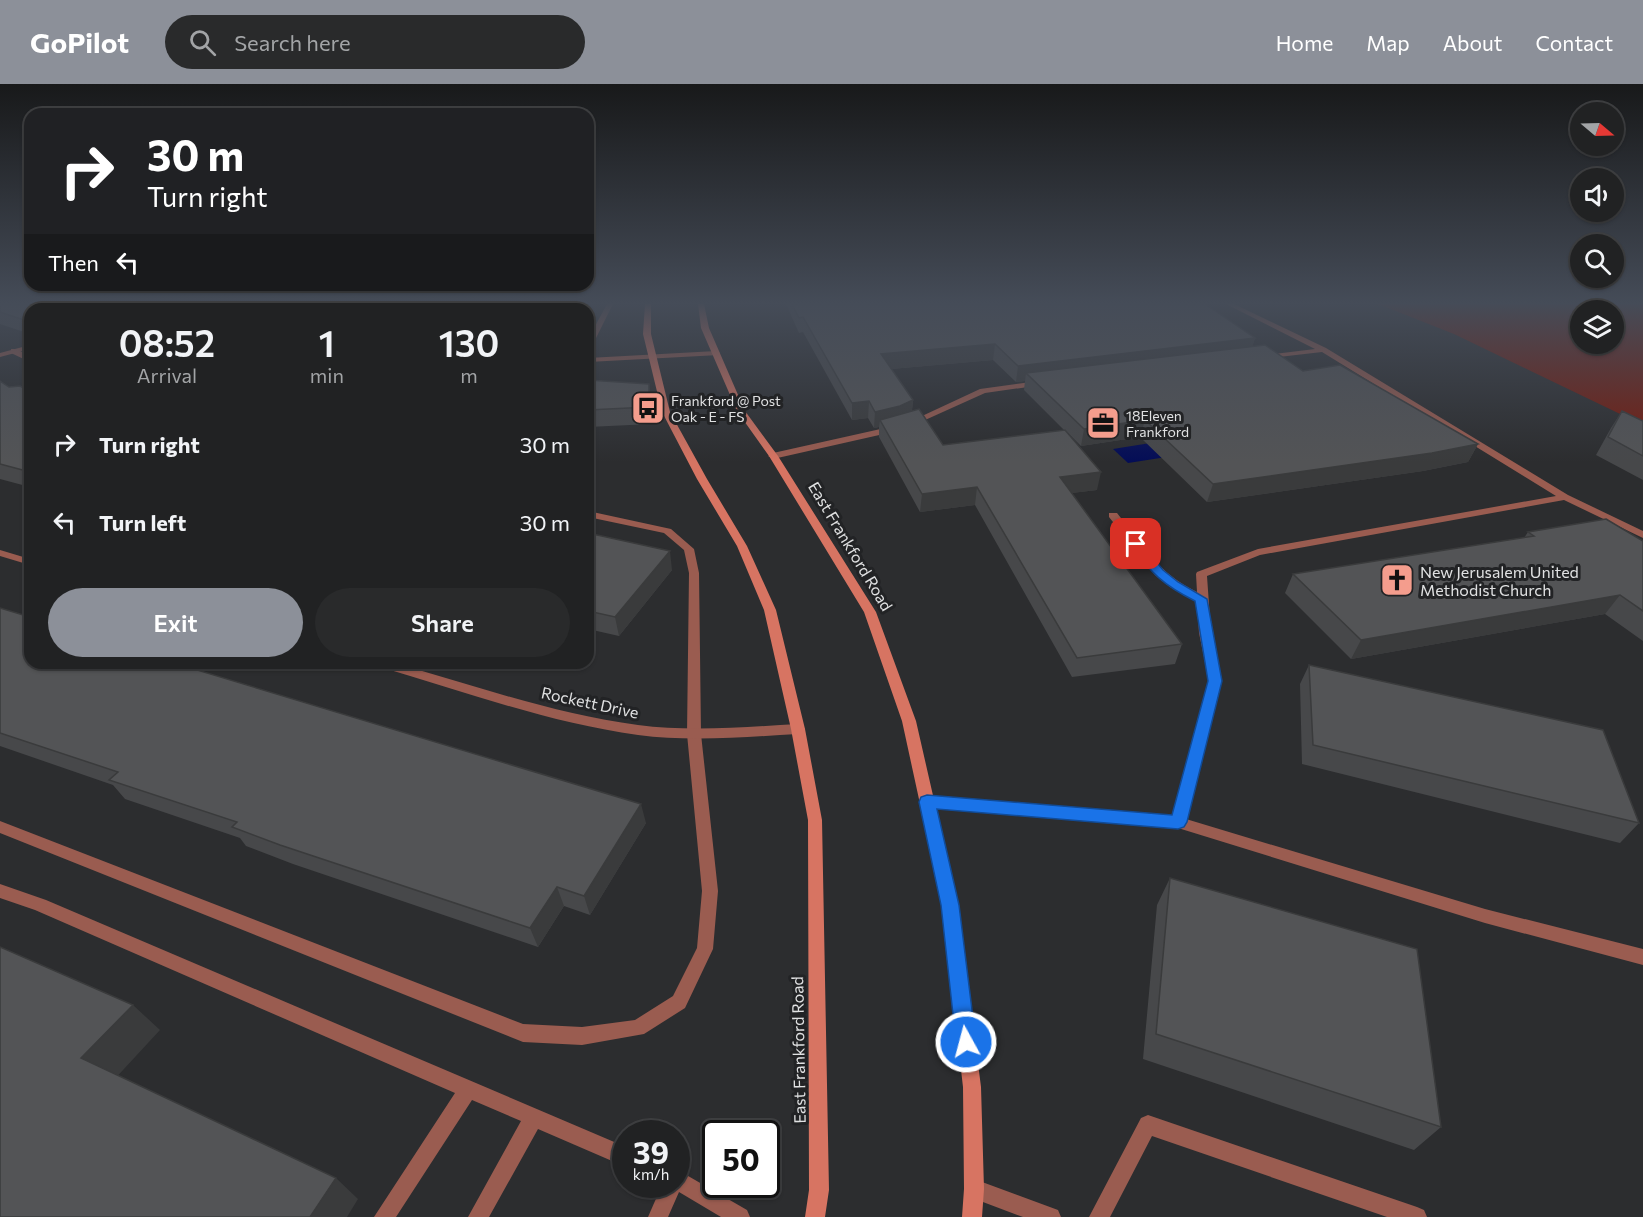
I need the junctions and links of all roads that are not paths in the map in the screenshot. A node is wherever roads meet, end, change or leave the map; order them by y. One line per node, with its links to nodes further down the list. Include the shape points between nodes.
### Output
1 (653, 357): 6 (street); 17 (main road, East Frankford Road, via 666,412 742,546 770,609)
2 (718, 357): 8 (main road, East Frankford Road, via 741,411)
3 (1262, 357): 5 (street)
4 (1334, 357): 9 (street)
5 (1252, 358)
6 (594, 360)
7 (1052, 381): 8 (street, via 983,390 903,427)
8 (773, 456): 19 (main road, East Frankford Road, via 870,612 909,721)
9 (1565, 497): 12 (street); 15 (street, via 1258,552 1201,574)
10 (594, 515): 18 (street, via 667,531 689,549 694,573)
11 (1113, 515): 15 (street, via 1159,573)
12 (1643, 536)
13 (0, 554): 14 (street)
14 (24, 560)
15 (1201, 599): 20 (street, via 1215,681)
16 (402, 669): 18 (street, Rockett Drive, via 566,716 638,730)
17 (798, 729): 18 (street, Rockett Drive); 34 (main road, East Frankford Road, via 815,820 819,1190)
18 (694, 734): 21 (street, via 710,891 705,949 679,1002 638,1028 582,1036 523,1033)
19 (927, 802): 20 (street); 28 (main road, East Frankford Road, via 950,905 972,1087)
20 (1178, 822): 23 (street, via 1485,916)
21 (0, 827)
22 (0, 891): 24 (street)
23 (1643, 957)
24 (468, 1090): 25 (street); 30 (street)
25 (534, 1118): 26 (street); 31 (street)
26 (612, 1151)
27 (690, 1187): 33 (street)
28 (974, 1189): 35 (main road, East Frankford Road); 36 (street)
29 (666, 1198): 32 (street)
30 (384, 1217)
31 (478, 1217)
32 (658, 1217)
33 (740, 1217)
34 (815, 1217)
35 (972, 1217)
36 (1051, 1217)
37 (1099, 1217): 38 (street, via 1148,1125)
38 (1417, 1217)

